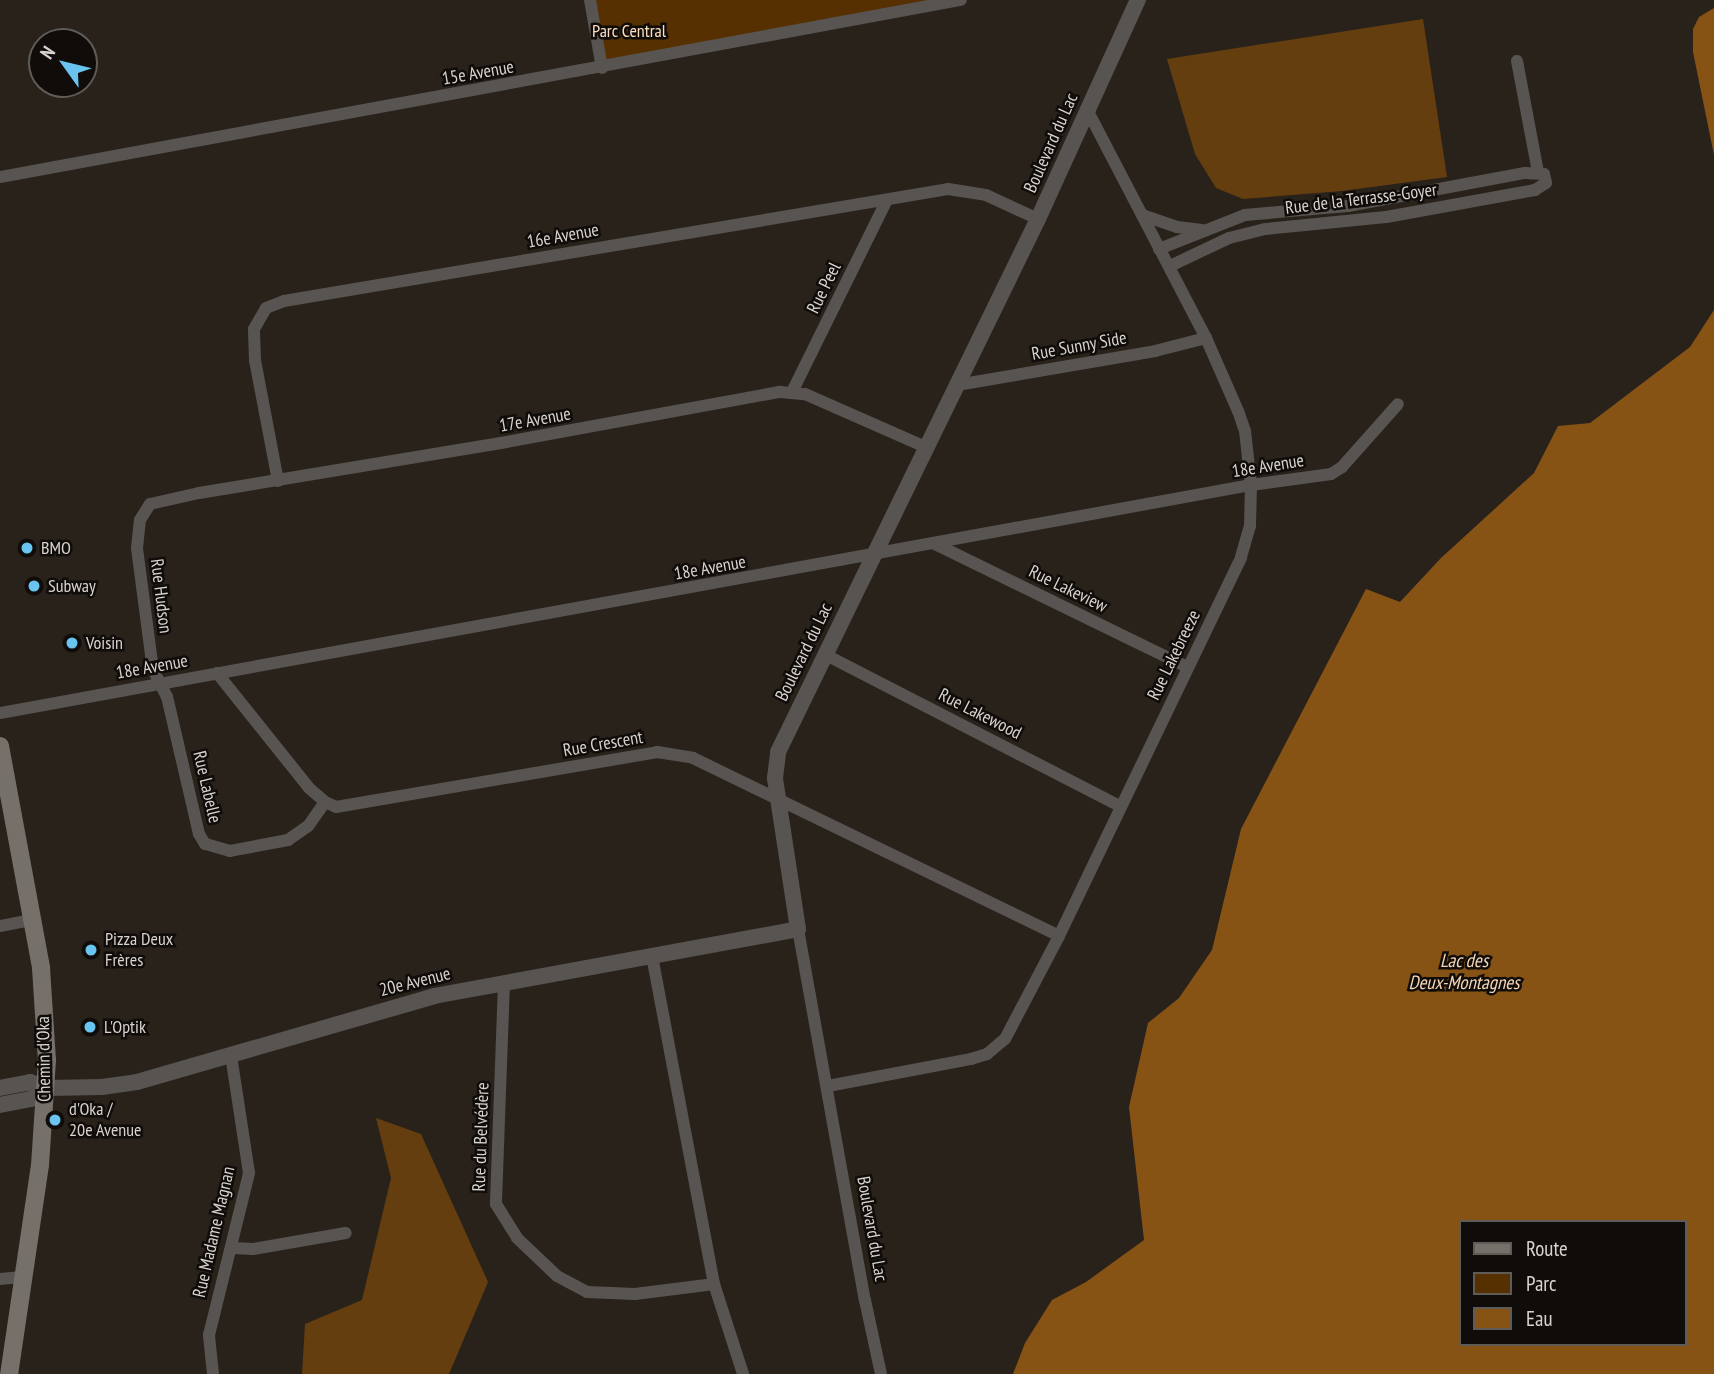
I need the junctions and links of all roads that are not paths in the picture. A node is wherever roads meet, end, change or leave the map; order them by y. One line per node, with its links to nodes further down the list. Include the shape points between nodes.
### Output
1 (590, 0): 5 (street)
2 (961, 0): 5 (street, 15e Avenue)
3 (1138, 0): 6 (street, Boulevard du Lac)
4 (1517, 61): 7 (street)
5 (602, 68): 8 (street, 15e Avenue)
6 (1087, 109): 10 (street, Rue Lakebreeze); 11 (street, Boulevard du Lac)
7 (1538, 172): 12 (street, Rue de la Terrasse-Goyer, via 1348,205 1245,215); 14 (street, Rue de la Terrasse-Goyer, via 1544,174 1546,183 1535,190 1386,217 1265,229 1229,238)
8 (0, 177)
9 (887, 200): 11 (street, 16e Avenue, via 965,190); 17 (street, Rue Peel); 20 (street, 16e Avenue, via 284,301 266,308 254,329 255,360)
10 (1142, 215): 12 (street, Rue de la Terrasse-Goyer); 13 (street, Rue Lakebreeze)
11 (1038, 219): 16 (street, Boulevard du Lac)
12 (1202, 230): 13 (street, Rue de la Terrasse-Goyer)
13 (1159, 249): 14 (street, Rue Lakebreeze)
14 (1170, 266): 15 (street, Rue Lakebreeze)
15 (1206, 338): 16 (street, Rue Sunny Side); 21 (street, Rue Lakebreeze, via 1245,432)
16 (957, 385): 19 (street, Boulevard du Lac)
17 (792, 392): 19 (street, 17e Avenue); 20 (street, 17e Avenue)
18 (1398, 404): 21 (street, 18e Avenue, via 1331,474)
19 (925, 447): 24 (street, Boulevard du Lac)
20 (278, 481): 22 (street, 17e Avenue, via 161,500)
21 (1251, 485): 23 (street, 18e Avenue); 26 (street, Rue Lakebreeze, via 1250,526 1241,557)
22 (144, 510): 28 (street, Rue Hudson, via 137,548 153,670)
23 (933, 543): 24 (street, 18e Avenue); 26 (street, Rue Lakeview)
24 (872, 557): 25 (street, Boulevard du Lac); 27 (street, 18e Avenue)
25 (824, 654): 31 (street, Boulevard du Lac, via 778,752 775,778); 33 (street, Rue Lakewood)
26 (1187, 667): 33 (street, Rue Lakebreeze)
27 (217, 673): 28 (street, 18e Avenue); 32 (street)
28 (160, 685): 29 (street, 18e Avenue); 32 (street, Rue Labelle, via 205,845 230,851 288,839 308,826)
29 (0, 713)
30 (0, 746): 34 (main road, Chemin d'Oka)
31 (779, 800): 32 (street, Rue Crescent, via 693,758 657,752 360,804 337,807); 36 (street, Boulevard du Lac); 37 (street, Rue Crescent)
32 (325, 802)
33 (1120, 806): 37 (street, Rue Lakebreeze)
34 (30, 920): 35 (street); 43 (main road, Chemin d'Oka, via 41,968)
35 (0, 926)
36 (798, 929): 38 (street, 20e Avenue); 41 (street, Boulevard du Lac)
37 (1059, 936): 41 (street, Rue Lakebreeze, via 1005,1039 987,1054)
38 (652, 956): 39 (street, 20e Avenue); 49 (street)
39 (504, 983): 40 (street, 20e Avenue, via 406,1004); 49 (street, Rue du Belvédère, via 496,1204 517,1238 557,1276 587,1293 635,1294)
40 (231, 1056): 43 (street, 20e Avenue, via 127,1084); 46 (street, Rue Madame Magnan, via 249,1173)
41 (828, 1086): 53 (street, Boulevard du Lac)
42 (0, 1088): 43 (street, 20e Avenue, via 30,1082)
43 (47, 1088): 44 (street, 20e Avenue, via 31,1100); 47 (main road, Chemin d'Oka)
44 (0, 1105)
45 (346, 1233): 46 (street, via 253,1249)
46 (233, 1248): 51 (street, Rue Madame Magnan, via 223,1269 209,1335)
47 (24, 1278): 48 (street); 50 (main road, Chemin d'Oka)
48 (0, 1279)
49 (714, 1284): 52 (street)
50 (9, 1374)
51 (213, 1374)
52 (743, 1374)
53 (881, 1374)

